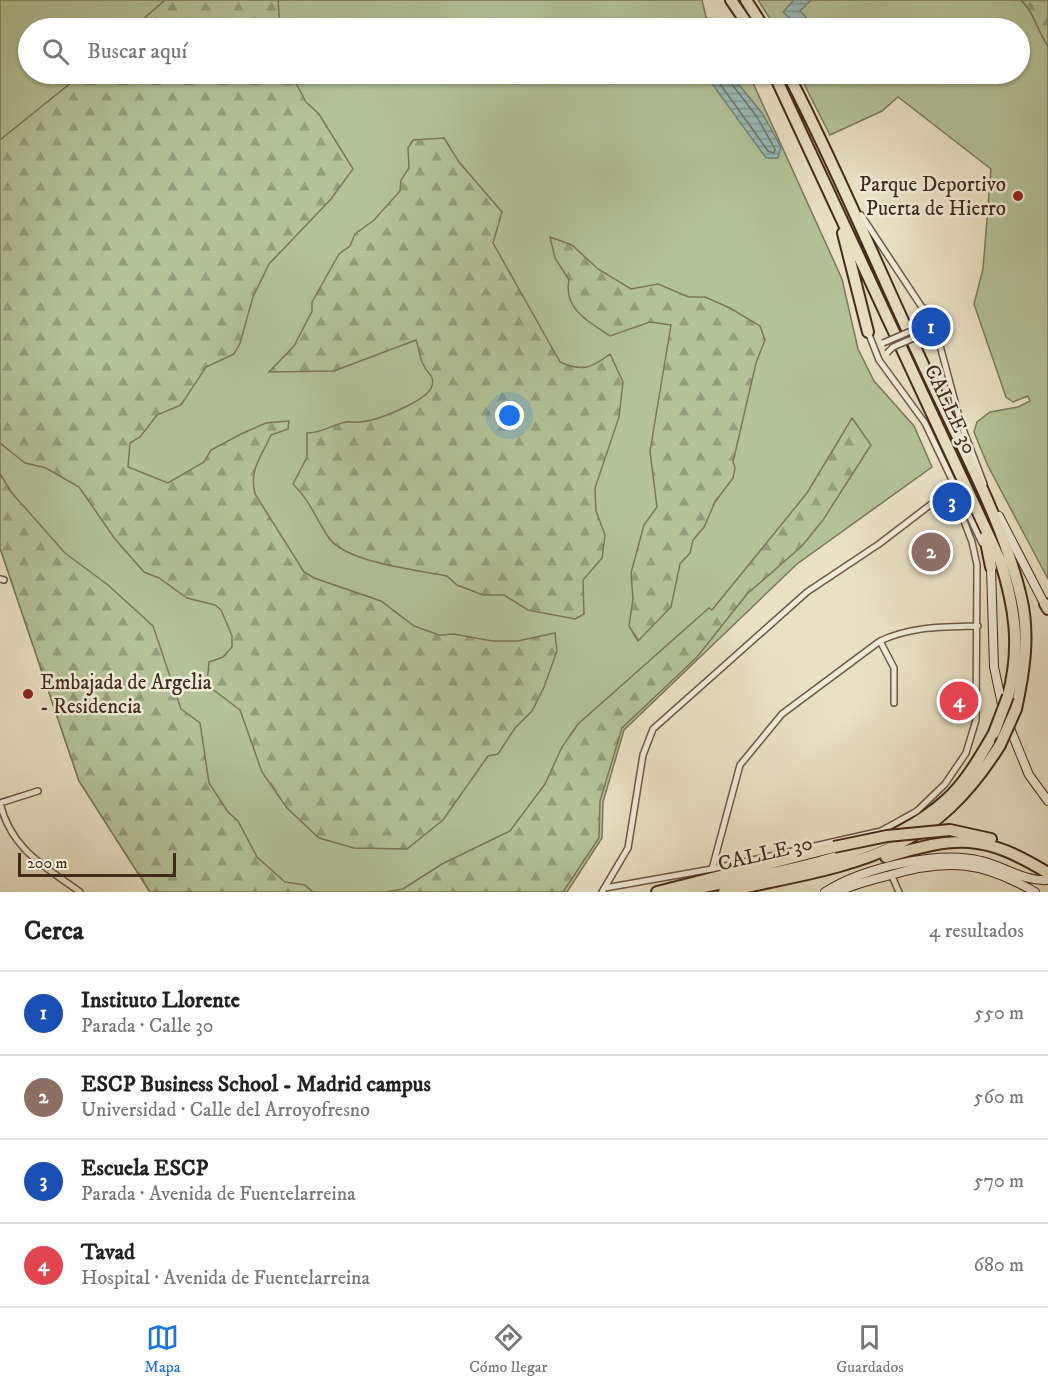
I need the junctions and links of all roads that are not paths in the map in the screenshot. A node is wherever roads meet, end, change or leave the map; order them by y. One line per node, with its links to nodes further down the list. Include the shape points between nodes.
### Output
1 (731, 0): 3 (highway)
2 (746, 0): 4 (highway)
3 (743, 18)
4 (758, 18)
5 (779, 84): 7 (highway, CALLE 30)
6 (793, 84): 8 (highway, CALLE 30)
7 (817, 163): 11 (highway, via 821,184 842,231); 19 (highway, CALLE 30)
8 (844, 190): 9 (highway); 14 (highway, CALLE 30)
9 (857, 209): 10 (street)
10 (923, 307): 11 (street, bridge, via 924,320 918,328 883,343); 12 (street)
11 (868, 332): 13 (street)
12 (943, 348): 13 (street, bridge, via 934,337 921,335 893,347 884,360); 16 (street, via 958,414)
13 (890, 377): 15 (street, via 925,423)
14 (974, 472): 16 (highway); 30 (highway, CALLE 30, bridge, via 1021,597 1026,637 1016,709 982,774 956,804 904,842)
15 (950, 477): 17 (street); 20 (street)
16 (986, 489): 22 (main road)
17 (952, 492): 18 (street); 35 (street, via 807,592 653,729 643,755 627,849)
18 (959, 508): 20 (street); 23 (street, via 977,566)
19 (981, 522): 21 (highway); 41 (highway, CALLE 30, bridge, via 1000,560 1016,619 1016,658 1008,696 975,767 947,799 896,834 849,853)
20 (979, 536): 21 (street)
21 (991, 567): 27 (main road, via 994,667 1001,703 1029,775)
22 (1047, 608)
23 (978, 626): 24 (street, via 918,627); 32 (street, via 976,720 966,753 945,784 916,812 881,831)
24 (880, 641): 25 (street, via 894,668); 32 (street, via 782,714 740,765)
25 (894, 703)
26 (38, 791): 28 (street)
27 (1047, 800)
28 (0, 803): 39 (street, via 5,824 26,852)
29 (1010, 850): 30 (highway, via 945,841); 31 (highway); 33 (highway); 40 (highway, bridge, via 970,833 921,831 834,847)
30 (865, 860): 42 (highway, CALLE 30)
31 (1048, 867)
32 (712, 868): 37 (street)
33 (1048, 873)
34 (891, 874): 44 (main road); 45 (street); 46 (main road, via 932,864 960,864 1001,874)
35 (610, 880): 37 (street); 38 (street)
36 (1048, 880): 43 (main road, via 1023,876 976,859 943,856 856,878)
37 (620, 884): 38 (street)
38 (603, 890)
39 (80, 892)
40 (657, 892)
41 (680, 892)
42 (724, 892)
43 (825, 892)
44 (838, 892)
45 (899, 892)
46 (1035, 892)

